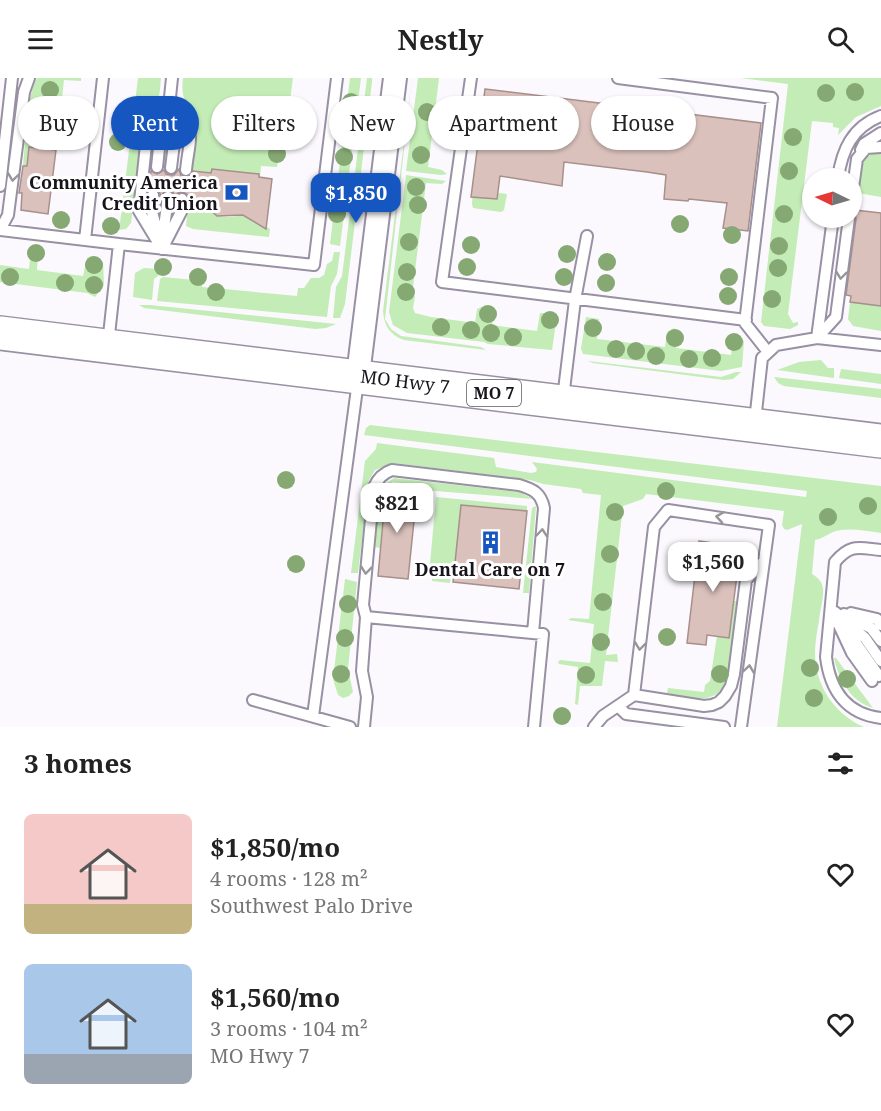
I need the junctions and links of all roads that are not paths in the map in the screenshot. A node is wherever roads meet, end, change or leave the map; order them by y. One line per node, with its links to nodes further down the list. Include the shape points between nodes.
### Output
1 (12, 78): 23 (lane)
2 (29, 78): 29 (lane, one-way to 29, via 8,215)
3 (104, 78): 31 (lane)
4 (172, 78): 9 (lane)
5 (337, 78): 33 (lane, via 314,265)
6 (395, 78): 41 (street)
7 (471, 78): 34 (lane, via 442,282)
8 (618, 78): 35 (lane, via 772,98)
9 (170, 96)
10 (881, 116): 20 (lane, via 855,133 844,149)
11 (881, 134): 17 (lane, via 864,144)
12 (881, 147): 17 (lane, via 866,148)
13 (145, 150): 33 (lane, via 139,211)
14 (159, 150): 18 (lane)
15 (173, 150): 19 (lane)
16 (188, 150): 22 (lane)
17 (860, 153): 21 (lane)
18 (157, 167)
19 (171, 168)
20 (840, 168)
21 (856, 168)
22 (186, 170)
23 (0, 186)
24 (153, 195): 33 (lane, via 152,212)
25 (168, 197): 33 (lane)
26 (182, 199): 33 (lane, via 181,212)
27 (832, 228): 37 (lane)
28 (848, 228): 37 (lane, one-way to 37, via 836,317)
29 (0, 230): 31 (lane)
30 (587, 236): 34 (lane)
31 (85, 240): 32 (lane)
32 (119, 244): 33 (lane); 39 (lane)
33 (162, 249)
34 (575, 300): 35 (lane); 42 (lane)
35 (746, 320): 40 (lane)
36 (0, 333): 39 (main road, MO Hwy 7 / MO 7)
37 (817, 338): 38 (lane); 40 (lane, via 776,345)
38 (881, 345)
39 (108, 346): 41 (main road, MO Hwy 7 / MO 7)
40 (768, 352): 43 (lane, via 762,358)
41 (358, 375): 42 (main road, MO Hwy 7 / MO 7); 57 (lane)
42 (562, 401): 43 (main road, MO Hwy 7 / MO 7)
43 (755, 425): 44 (main road, MO Hwy 7 / MO 7)
44 (881, 441)
45 (881, 550): 47 (lane, via 853,547 842,553 836,562)
46 (764, 561): 54 (lane, via 746,580 734,674 725,696 704,706); 54 (lane, one-way to 54, via 769,525 668,510 654,527); 64 (lane, one-way to 46)
47 (831, 607): 49 (lane, via 877,619); 51 (lane, via 871,628); 52 (lane, via 865,638); 53 (lane); 58 (lane, via 826,657 830,679 842,701 871,717)
48 (366, 617): 50 (lane); 50 (lane, one-way to 48, via 544,508 538,492 519,485 392,470 384,473 374,488 363,605); 60 (lane, via 362,671 368,697)
49 (881, 625)
50 (533, 633): 61 (lane, via 543,634)
51 (881, 641)
52 (881, 661)
53 (876, 679)
54 (634, 695): 56 (lane)
55 (253, 700): 57 (lane)
56 (618, 706): 62 (lane); 63 (lane, via 626,714)
57 (313, 716): 59 (lane)
58 (881, 718)
59 (350, 727)
60 (364, 727)
61 (534, 727)
62 (594, 727)
63 (724, 727)
64 (741, 727)

